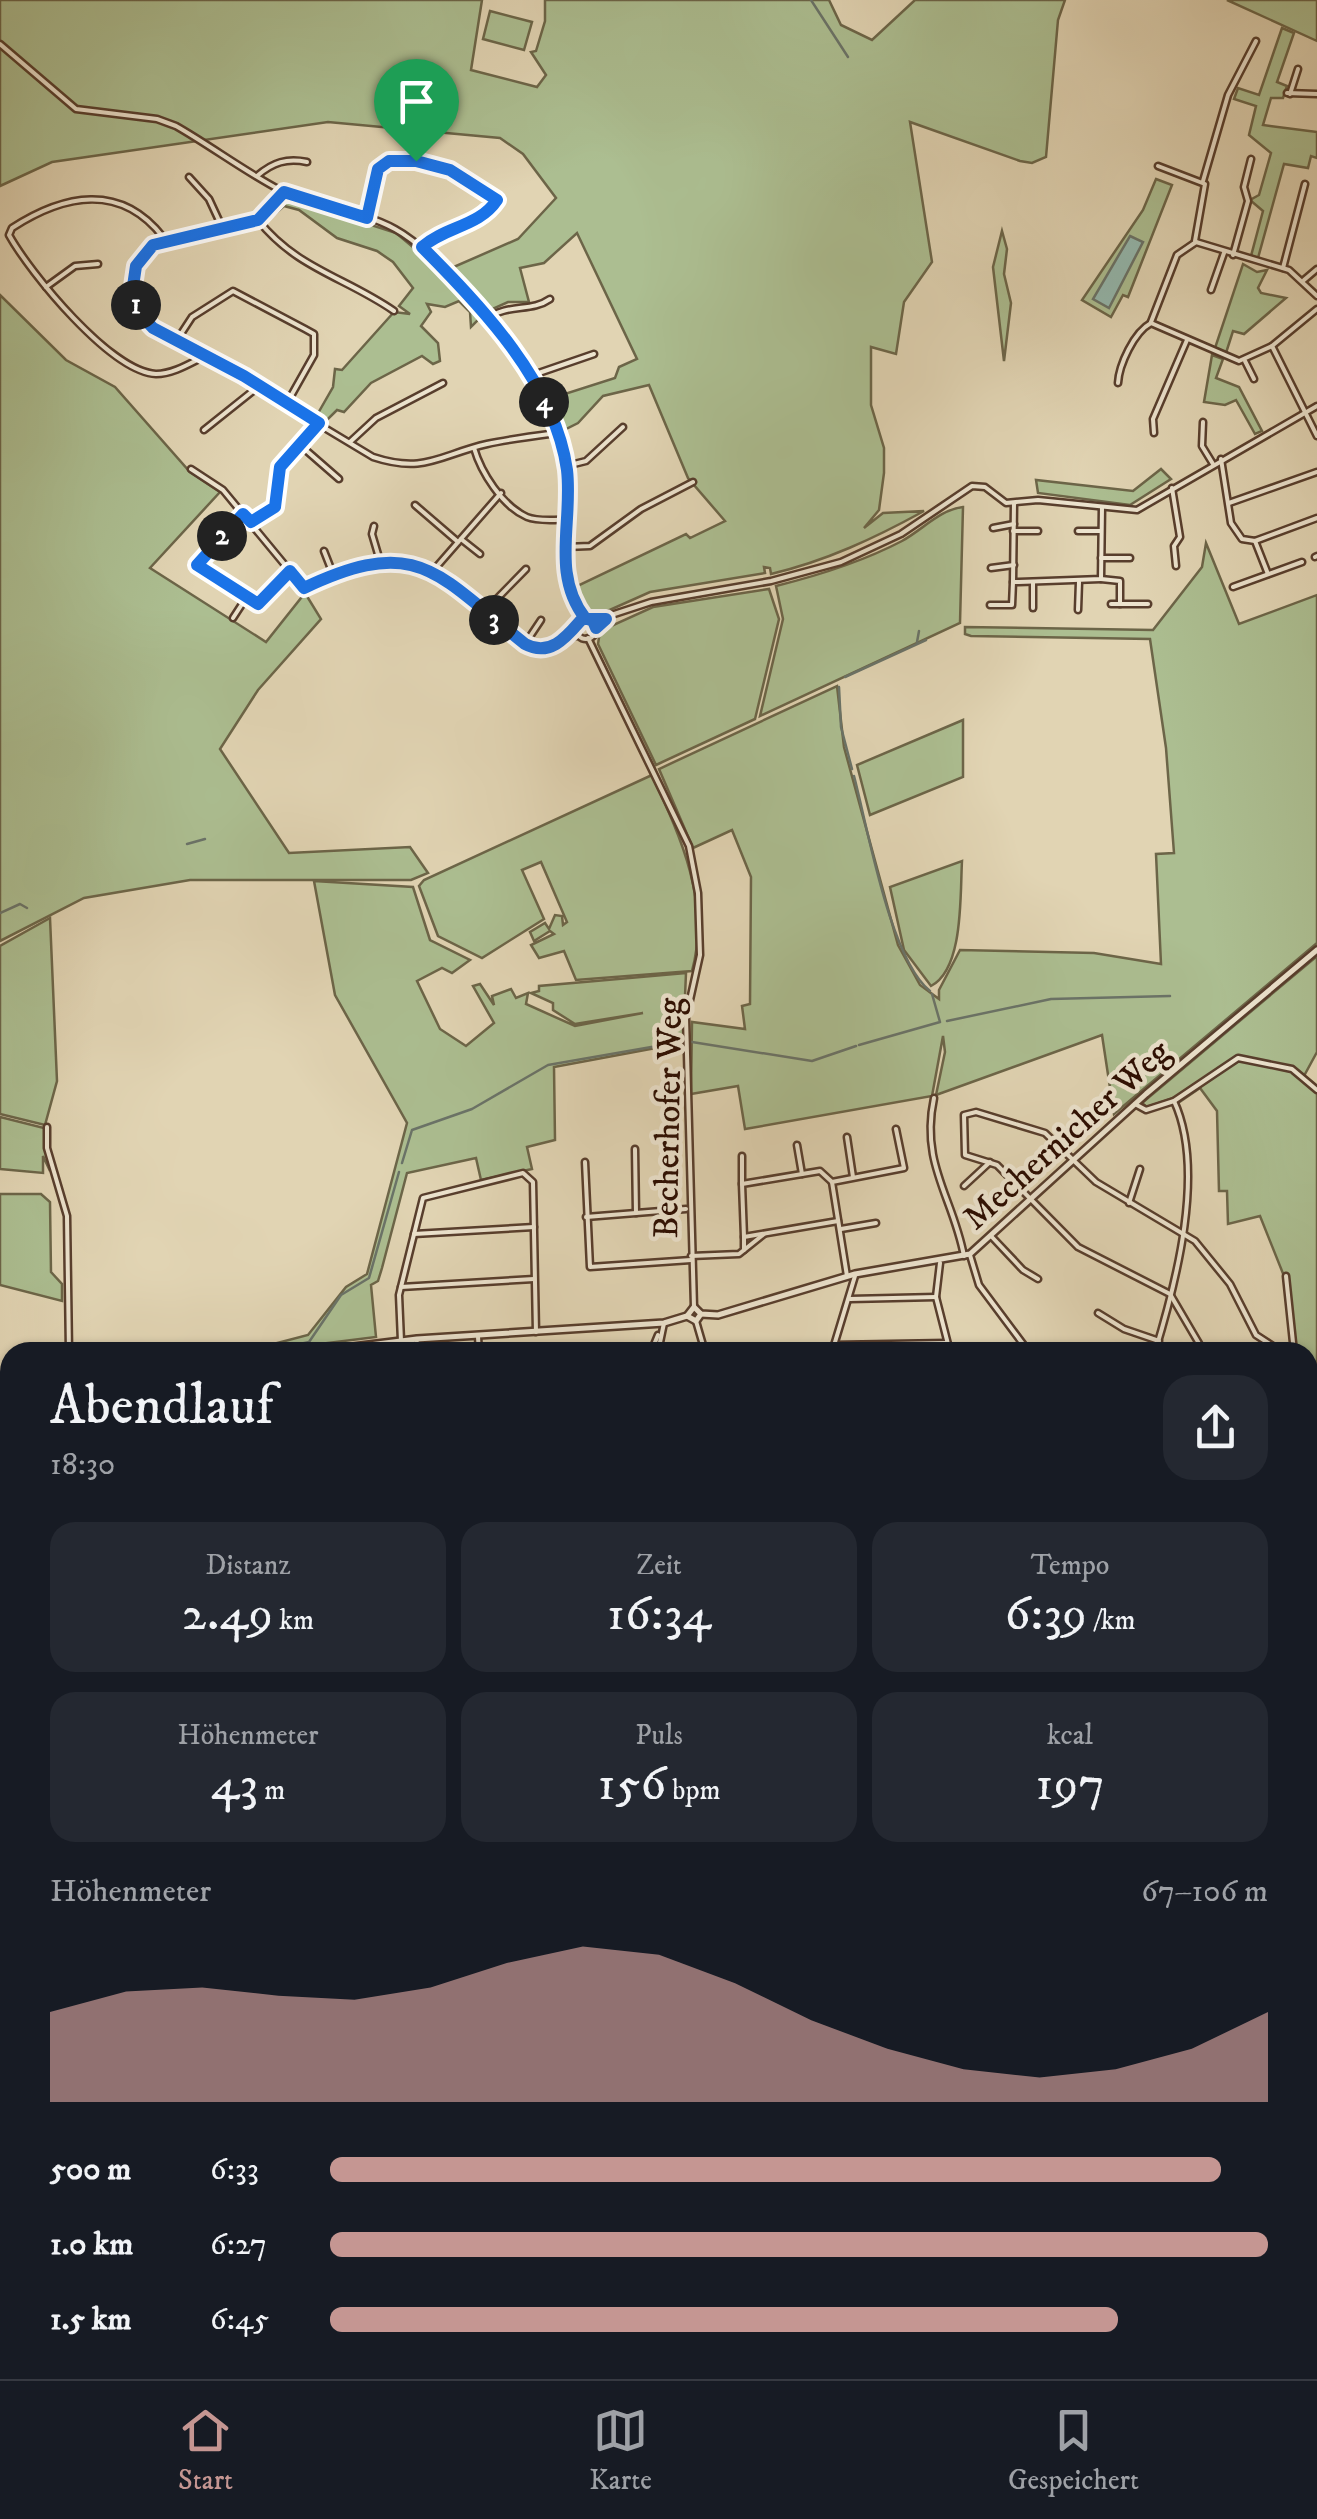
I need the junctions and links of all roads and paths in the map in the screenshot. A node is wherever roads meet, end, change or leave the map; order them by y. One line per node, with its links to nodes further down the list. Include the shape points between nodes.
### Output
1 (1256, 40): 10 (street, via 1228,95)
2 (0, 44): 9 (street, via 76,109 157,118)
3 (1298, 69): 4 (street, via 1289,94)
4 (1317, 94)
5 (1251, 159): 20 (street)
6 (307, 162): 9 (street, via 274,163)
7 (1158, 166): 10 (street)
8 (189, 177): 15 (street)
9 (257, 177): 12 (street)
10 (1203, 181): 17 (street)
11 (1305, 184): 22 (street)
12 (284, 192): 13 (street); 14 (street)
13 (367, 218): 18 (street); 18 (street, via 373,180 389,161 436,164 497,200 485,217)
14 (258, 220): 15 (street); 30 (street, via 292,256)
15 (222, 226): 16 (street)
16 (164, 239): 25 (street, via 136,211 112,200 90,196 52,205 10,235); 33 (street, via 142,256 132,293 153,328)
17 (1196, 242): 19 (street); 32 (street, via 1176,255)
18 (422, 247): 31 (street)
19 (1224, 253): 20 (street); 26 (street)
20 (1233, 255): 22 (street)
21 (98, 264): 25 (street, via 75,266)
22 (1282, 268): 24 (street)
23 (1317, 269): 24 (street)
24 (1304, 280): 27 (street)
25 (46, 287): 37 (street, via 80,325 141,370 170,372)
26 (1211, 290)
27 (1317, 296)
28 (550, 299): 31 (street, via 502,308)
29 (1317, 309): 35 (street)
30 (394, 311)
31 (486, 320): 39 (street)
32 (1151, 324): 34 (street); 42 (street, via 1142,328)
33 (178, 340): 37 (street); 44 (street, via 192,317 232,291 306,328 314,334 314,355)
34 (1188, 340): 38 (street); 52 (street, via 1153,419)
35 (1272, 346): 38 (street); 46 (street)
36 (594, 354): 39 (street)
37 (207, 355): 43 (street)
38 (1245, 360): 40 (street)
39 (530, 376): 51 (street)
40 (1254, 379)
41 (443, 383): 54 (street, via 376,418)
42 (1118, 383)
43 (259, 386): 44 (street); 50 (street)
44 (288, 402): 48 (street)
45 (1317, 406): 46 (street)
46 (1307, 412): 53 (street); 57 (street)
47 (1203, 422): 58 (street, via 1202,446)
48 (319, 423): 54 (street); 55 (street)
49 (623, 427): 59 (street, via 586,462)
50 (204, 430)
51 (558, 432): 56 (street); 59 (street)
52 (1154, 433)
53 (1317, 436)
54 (350, 442): 56 (street, via 396,464 422,466)
55 (300, 445): 62 (street); 75 (street, via 276,478 275,507)
56 (474, 448): 65 (street)
57 (1221, 459): 58 (street); 66 (street)
58 (1213, 464): 64 (street)
59 (566, 466): 74 (street)
60 (191, 469): 71 (street, via 223,490)
61 (1317, 472): 66 (street)
62 (340, 480)
63 (693, 482): 84 (street, via 640,509 590,546)
64 (1172, 488): 69 (street, via 1137,510); 92 (street, via 1180,537)
65 (500, 493): 74 (street, via 526,516); 82 (street)
66 (1229, 502): 83 (street, via 1234,532)
67 (1014, 504): 69 (street); 78 (street); 116 (street, via 985,487 971,487 900,534 840,562 651,602)
68 (415, 505): 70 (street)
69 (1102, 507): 81 (street)
70 (424, 512): 73 (street); 82 (street)
71 (243, 514): 75 (street); 106 (street, via 197,565)
72 (1317, 518): 83 (street)
73 (416, 520)
74 (568, 520): 84 (street)
75 (251, 522): 95 (street)
76 (374, 526): 89 (street)
77 (993, 528): 78 (street)
78 (1014, 528): 79 (street); 91 (street)
79 (1038, 531)
80 (1078, 531): 81 (street)
81 (1101, 531): 87 (street)
82 (460, 540): 86 (street); 96 (street)
83 (1255, 541): 99 (street)
84 (566, 547): 115 (street, via 566,585)
85 (324, 551): 97 (street)
86 (480, 554)
87 (1101, 558): 88 (street); 100 (street)
88 (1130, 558)
89 (380, 561): 96 (street); 97 (street)
90 (1302, 562): 99 (street)
91 (1014, 565): 93 (street); 102 (street)
92 (1176, 566)
93 (991, 568)
94 (526, 569): 98 (street)
95 (290, 571): 97 (street, via 304,588); 106 (street, via 258,604)
96 (432, 572): 113 (street)
97 (333, 574)
98 (518, 574): 101 (street); 113 (street)
99 (1268, 574): 105 (street)
100 (1101, 579): 104 (street); 108 (street, via 1120,581)
101 (526, 582)
102 (1013, 582): 103 (street); 110 (street, via 1012,605)
103 (1033, 582): 104 (street); 111 (street)
104 (1079, 582): 112 (street)
105 (1233, 586)
106 (246, 598): 114 (street)
107 (1110, 604): 108 (street)
108 (1120, 604): 109 (street)
109 (1148, 604)
110 (990, 605)
111 (1033, 608)
112 (1078, 610)
113 (484, 612): 122 (street)
114 (233, 618)
115 (582, 619): 118 (street); 120 (street)
116 (606, 619): 118 (street); 119 (street)
117 (541, 620): 122 (street)
118 (593, 621): 119 (street)
119 (596, 628): 121 (street)
120 (577, 632): 121 (street); 122 (street, via 545,648)
121 (590, 637): 147 (street, Becherhofer Weg, via 689,846 698,892 700,954 686,1018)
122 (525, 644)
123 (1317, 950): 127 (street, Mechernicher Weg)
124 (1317, 1090): 126 (street, via 1292,1069 1238,1058)
125 (934, 1098): 160 (street, via 933,1166)
126 (1174, 1102): 127 (street, via 1146,1110); 158 (street, via 1184,1126)
127 (1135, 1104): 136 (street, Mechernicher Weg)
128 (47, 1127): 183 (street, via 67,1216)
129 (896, 1129): 137 (street)
130 (846, 1137): 141 (street)
131 (797, 1145): 140 (street)
132 (635, 1149): 148 (street)
133 (742, 1156): 143 (street)
134 (584, 1162): 149 (street)
135 (990, 1162): 136 (street, via 964,1153 966,1113 1045,1133); 144 (street); 145 (street)
136 (1072, 1162): 145 (street, Mechernicher Weg); 146 (street)
137 (904, 1168): 138 (street); 141 (street)
138 (912, 1169)
139 (1140, 1169): 146 (street)
140 (802, 1174): 142 (street, via 822,1171); 143 (street)
141 (853, 1178): 142 (street)
142 (832, 1182): 150 (street)
143 (742, 1184): 156 (street)
144 (964, 1186)
145 (1030, 1200): 157 (street, Mechernicher Weg); 168 (street, via 1078,1247)
146 (1129, 1203): 158 (street)
147 (688, 1208): 148 (street); 161 (street, Becherhofer Weg)
148 (636, 1213): 149 (street)
149 (586, 1218): 161 (street, via 592,1268)
150 (838, 1220): 153 (street); 154 (street)
151 (876, 1223): 153 (street)
152 (534, 1227): 155 (street); 155 (street, via 533,1182 523,1173 425,1195); 165 (street)
153 (840, 1229): 163 (street)
154 (765, 1233): 156 (street); 159 (street)
155 (412, 1234): 167 (street)
156 (744, 1236): 159 (street)
157 (992, 1236): 160 (street, Mechernicher Weg); 166 (street)
158 (1185, 1236): 168 (street); 193 (street, via 1230,1284 1256,1334)
159 (744, 1250): 161 (street)
160 (967, 1255): 162 (street, Mechernicher Weg); 191 (street, via 979,1285)
161 (691, 1258): 171 (street, Becherhofer Weg)
162 (940, 1263): 163 (street, Mechernicher Weg); 169 (street)
163 (851, 1275): 170 (street); 173 (street, Mechernicher Weg, via 732,1312)
164 (1286, 1276): 194 (street)
165 (534, 1279): 167 (street); 178 (street)
166 (1038, 1279)
167 (401, 1287): 181 (street)
168 (1170, 1294): 182 (street); 192 (street)
169 (936, 1296): 170 (street); 190 (street)
170 (850, 1299): 189 (street)
171 (694, 1307): 173 (street); 174 (street)
172 (1098, 1313): 182 (street)
173 (701, 1314): 175 (street)
174 (687, 1316): 175 (street); 176 (street)
175 (696, 1321): 188 (street)
176 (664, 1323): 177 (street); 178 (street)
177 (660, 1330): 186 (street); 187 (street)
178 (536, 1333): 179 (street)
179 (478, 1337): 180 (street); 185 (street)
180 (418, 1340): 181 (street)
181 (401, 1341): 184 (street)
182 (1159, 1341)
183 (69, 1342)
184 (393, 1342)
185 (478, 1342)
186 (655, 1342)
187 (659, 1342)
188 (702, 1342)
189 (835, 1342)
190 (948, 1342)
191 (1022, 1342)
192 (1199, 1342)
193 (1268, 1342)
194 (1293, 1342)

